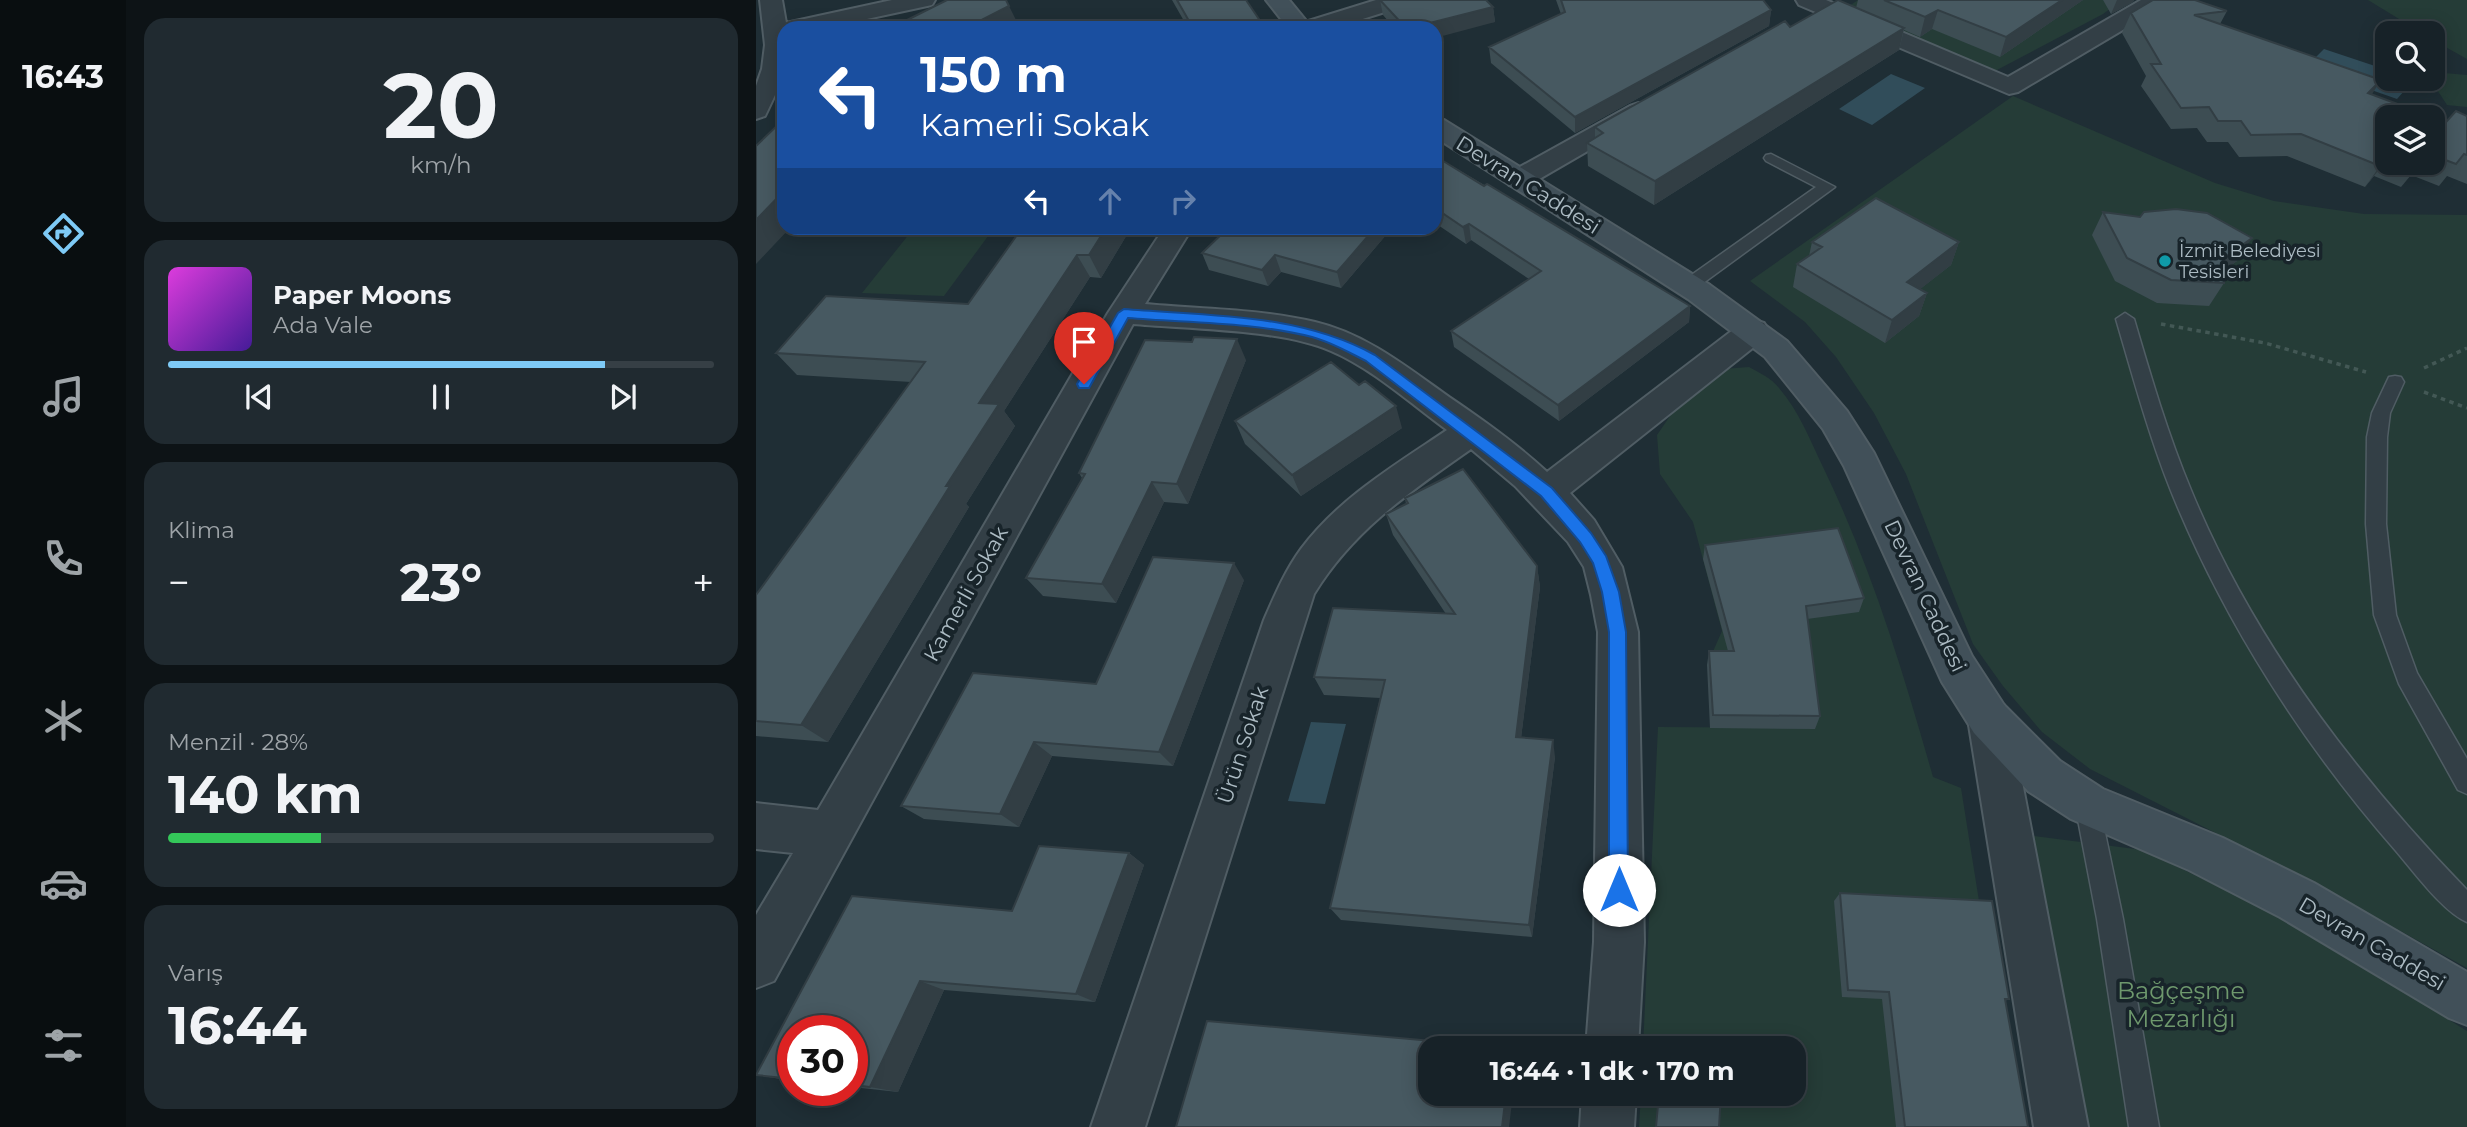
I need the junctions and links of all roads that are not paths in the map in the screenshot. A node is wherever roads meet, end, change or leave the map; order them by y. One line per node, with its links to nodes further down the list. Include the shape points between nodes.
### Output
1 (771, 0): 10 (street)
2 (923, 0): 7 (street)
3 (1277, 0): 8 (main road)
4 (1399, 0): 9 (street)
5 (2157, 0): 6 (street, via 2009,87)
6 (1818, 7)
7 (824, 21)
8 (1294, 21)
9 (1332, 21)
10 (777, 31)
11 (777, 58): 13 (street)
12 (1664, 97): 16 (street)
13 (756, 111)
14 (1442, 130): 16 (main road, Devran Caddesi)
15 (1771, 158): 18 (lane, via 1827,187)
16 (1519, 179): 18 (main road, Devran Caddesi)
17 (1174, 235): 19 (street, Kamerli Sokak)
18 (1689, 285): 21 (main road, Devran Caddesi)
19 (1124, 313): 23 (street, via 1315,333 1371,358); 29 (street, Kamerli Sokak)
20 (2125, 319): 30 (lane, via 2182,493 2273,668 2342,767 2417,859)
21 (1753, 331): 24 (street); 25 (main road, Devran Caddesi, via 1776,349 1835,419 1884,507 1957,669)
22 (2395, 382): 26 (lane, via 2381,413 2377,437 2376,524 2385,615 2407,677)
23 (1471, 431): 24 (street); 35 (street, Ürün Sokak, via 1360,510 1337,532 1298,586)
24 (1546, 492): 33 (street, via 1586,537 1600,561 1618,632 1619,942)
25 (1989, 719): 27 (main road, Devran Caddesi, via 2045,776); 37 (street)
26 (2467, 782)
27 (2087, 804): 32 (main road, Devran Caddesi, via 2206,854 2297,900); 38 (lane)
28 (756, 826): 29 (street)
29 (831, 834): 31 (street, Kamerli Sokak)
30 (2467, 909)
31 (756, 963)
32 (2467, 1000)
33 (1613, 1036)
34 (1608, 1106): 36 (street)
35 (1118, 1127)
36 (1607, 1127)
37 (2061, 1127)
38 (2144, 1127)

